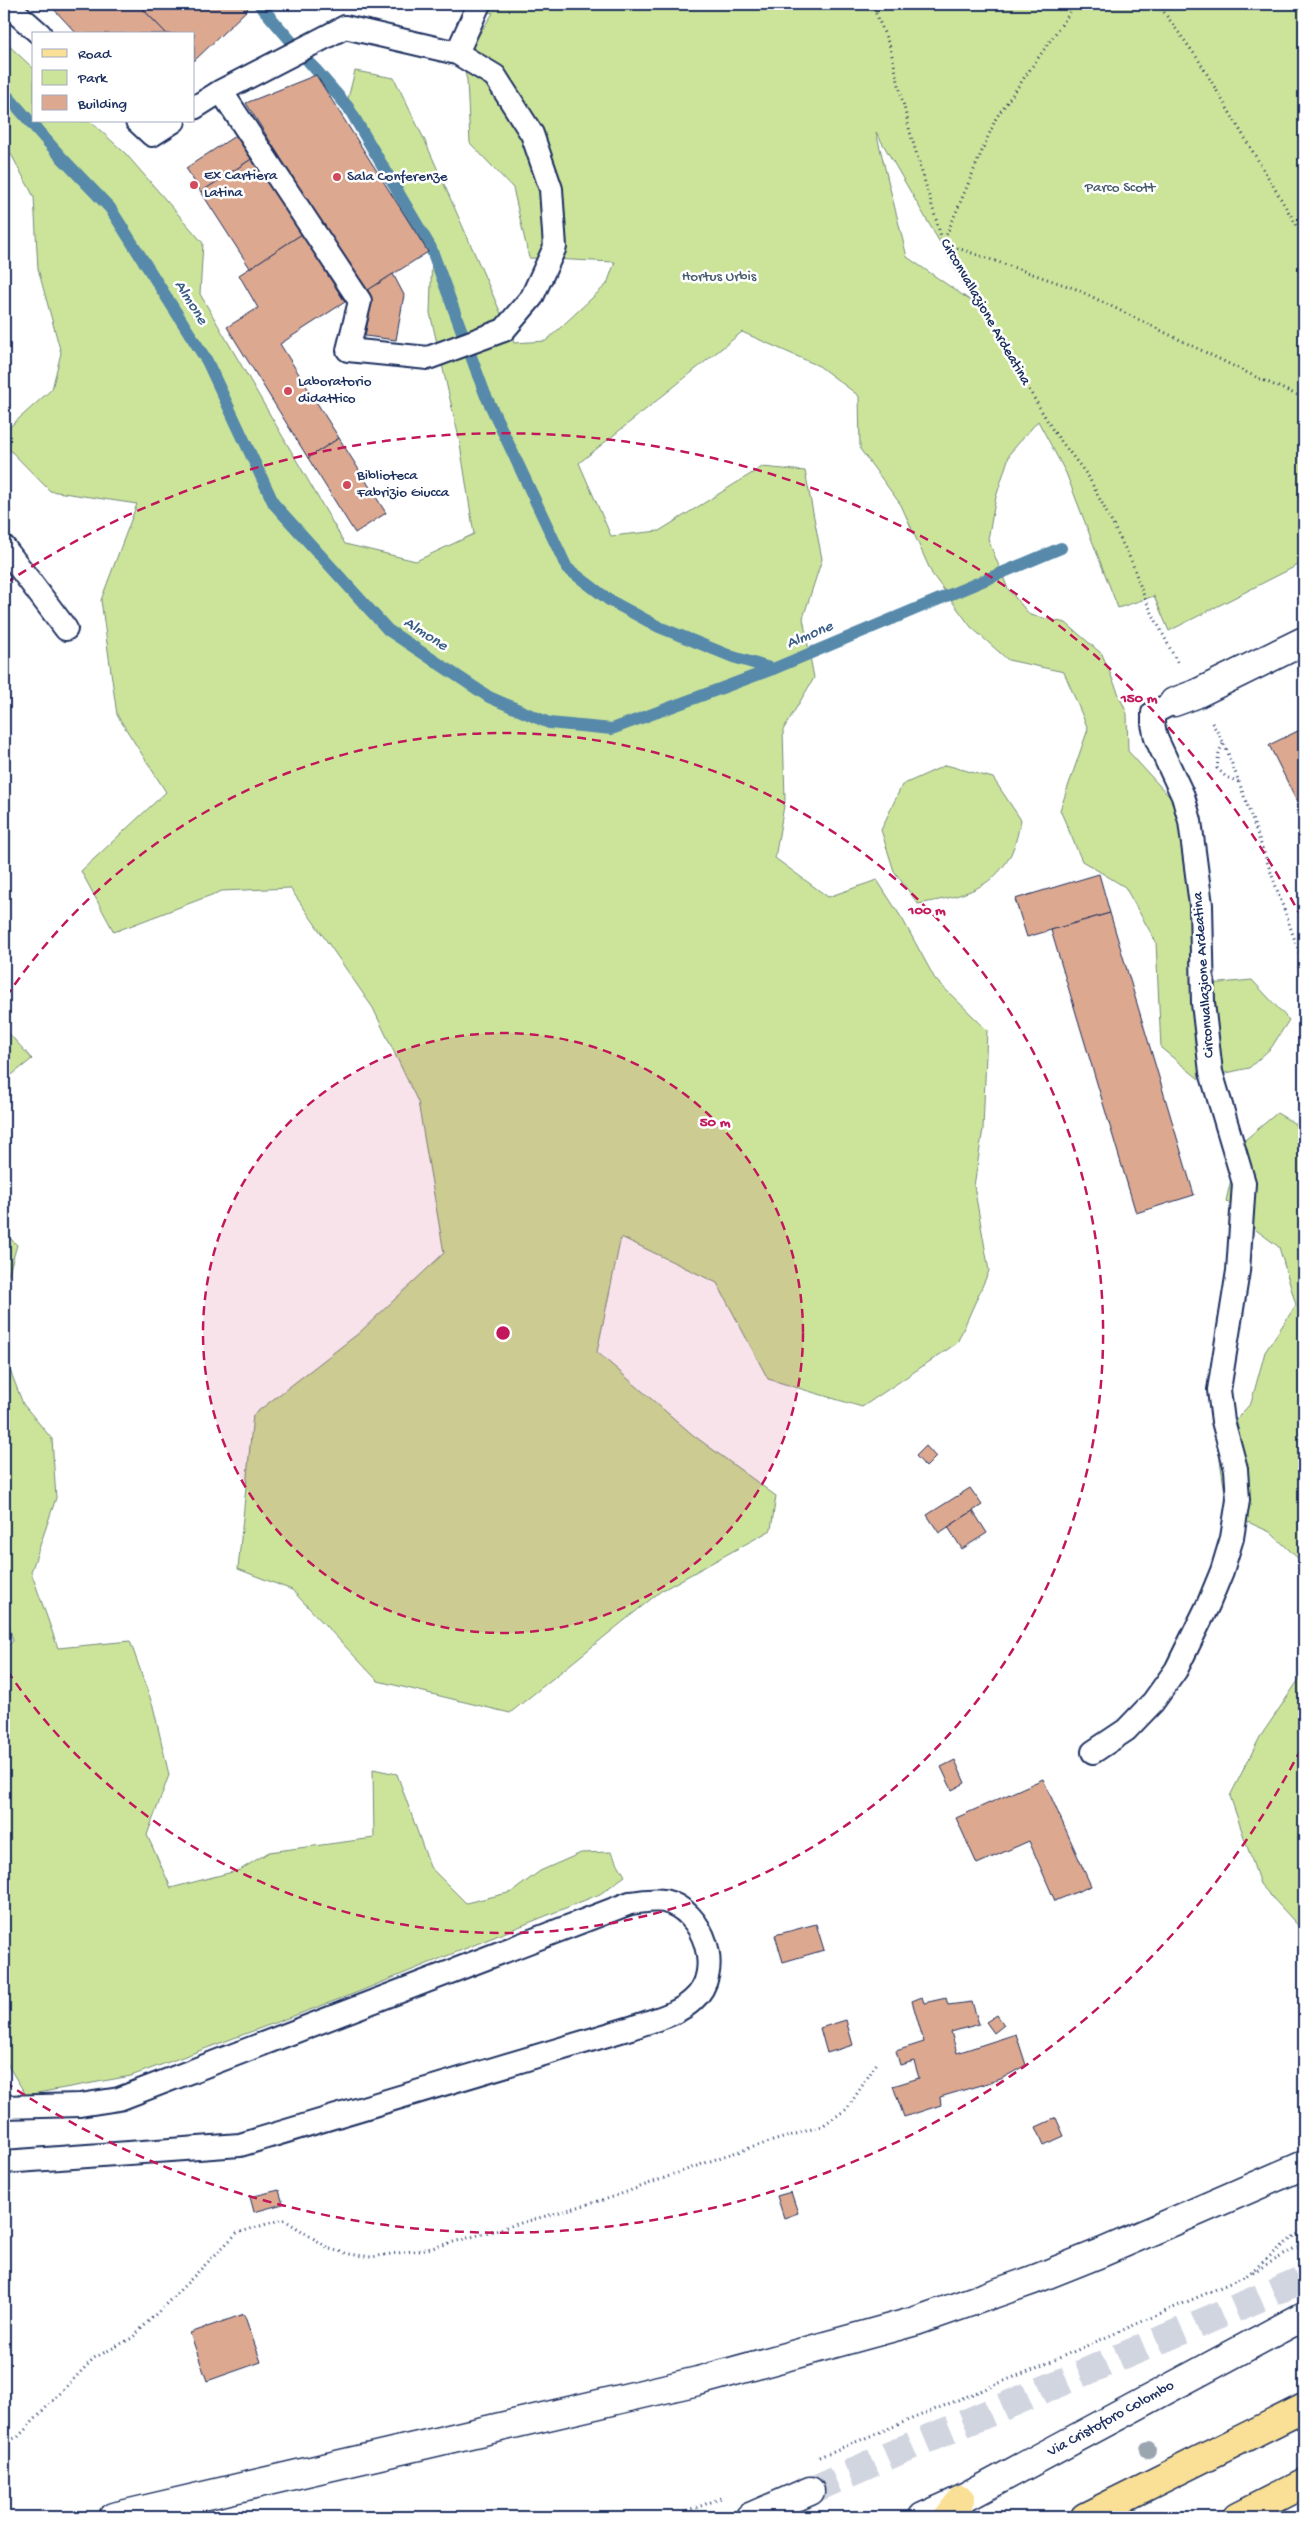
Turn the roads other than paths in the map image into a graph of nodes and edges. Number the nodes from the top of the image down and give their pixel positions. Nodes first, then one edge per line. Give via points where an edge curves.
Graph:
1 (6, 4) edge
2 (479, 4) edge
3 (38, 32) edge
4 (457, 53) junction
5 (220, 91) junction
6 (195, 107) edge
7 (138, 122) edge
8 (172, 122) edge
9 (4, 547) edge
10 (66, 629) dead end
11 (1304, 641) edge
12 (1174, 702) joint
13 (1093, 1752) dead end
14 (4, 2107) edge
15 (4, 2162) edge
16 (1304, 2165) edge
17 (1303, 2317) edge
18 (1304, 2408) edge
19 (1304, 2483) edge
20 (810, 2491) tunnel mouth
21 (955, 2509) edge
22 (113, 2517) edge
23 (750, 2517) edge
24 (923, 2517) edge
25 (1085, 2517) edge
26 (1237, 2517) edge

1 - 3 lane
2 - 4 lane
4 - 5 lane via 345,26
4 - 5 lane via 495,76 532,134 552,189 555,247 532,297 504,330 428,358 348,350 360,301
5 - 6 lane
7 - 8 lane via 152,135
9 - 10 lane
11 - 12 main road
12 - 13 lane, Circonvallazione Ardeatina via 1153,712 1153,724 1190,821 1202,905 1203,994 1211,1072 1244,1183 1237,1280 1219,1390 1223,1421 1236,1469 1238,1500 1232,1538 1222,1571 1176,1670 1153,1702 1126,1730
14 - 15 lane via 80,2106 119,2099 630,1904 652,1900 677,1906 695,1922 707,1946 710,1962 701,1992 694,2000 634,2027 240,2145
16 - 22 main road via 1103,2252 916,2321 681,2386
17 - 21 main road, Via Cristoforo Colombo
18 - 25 main road
19 - 26 main road
20 - 23 main road
21 - 24 main road, Via Cristoforo Colombo

